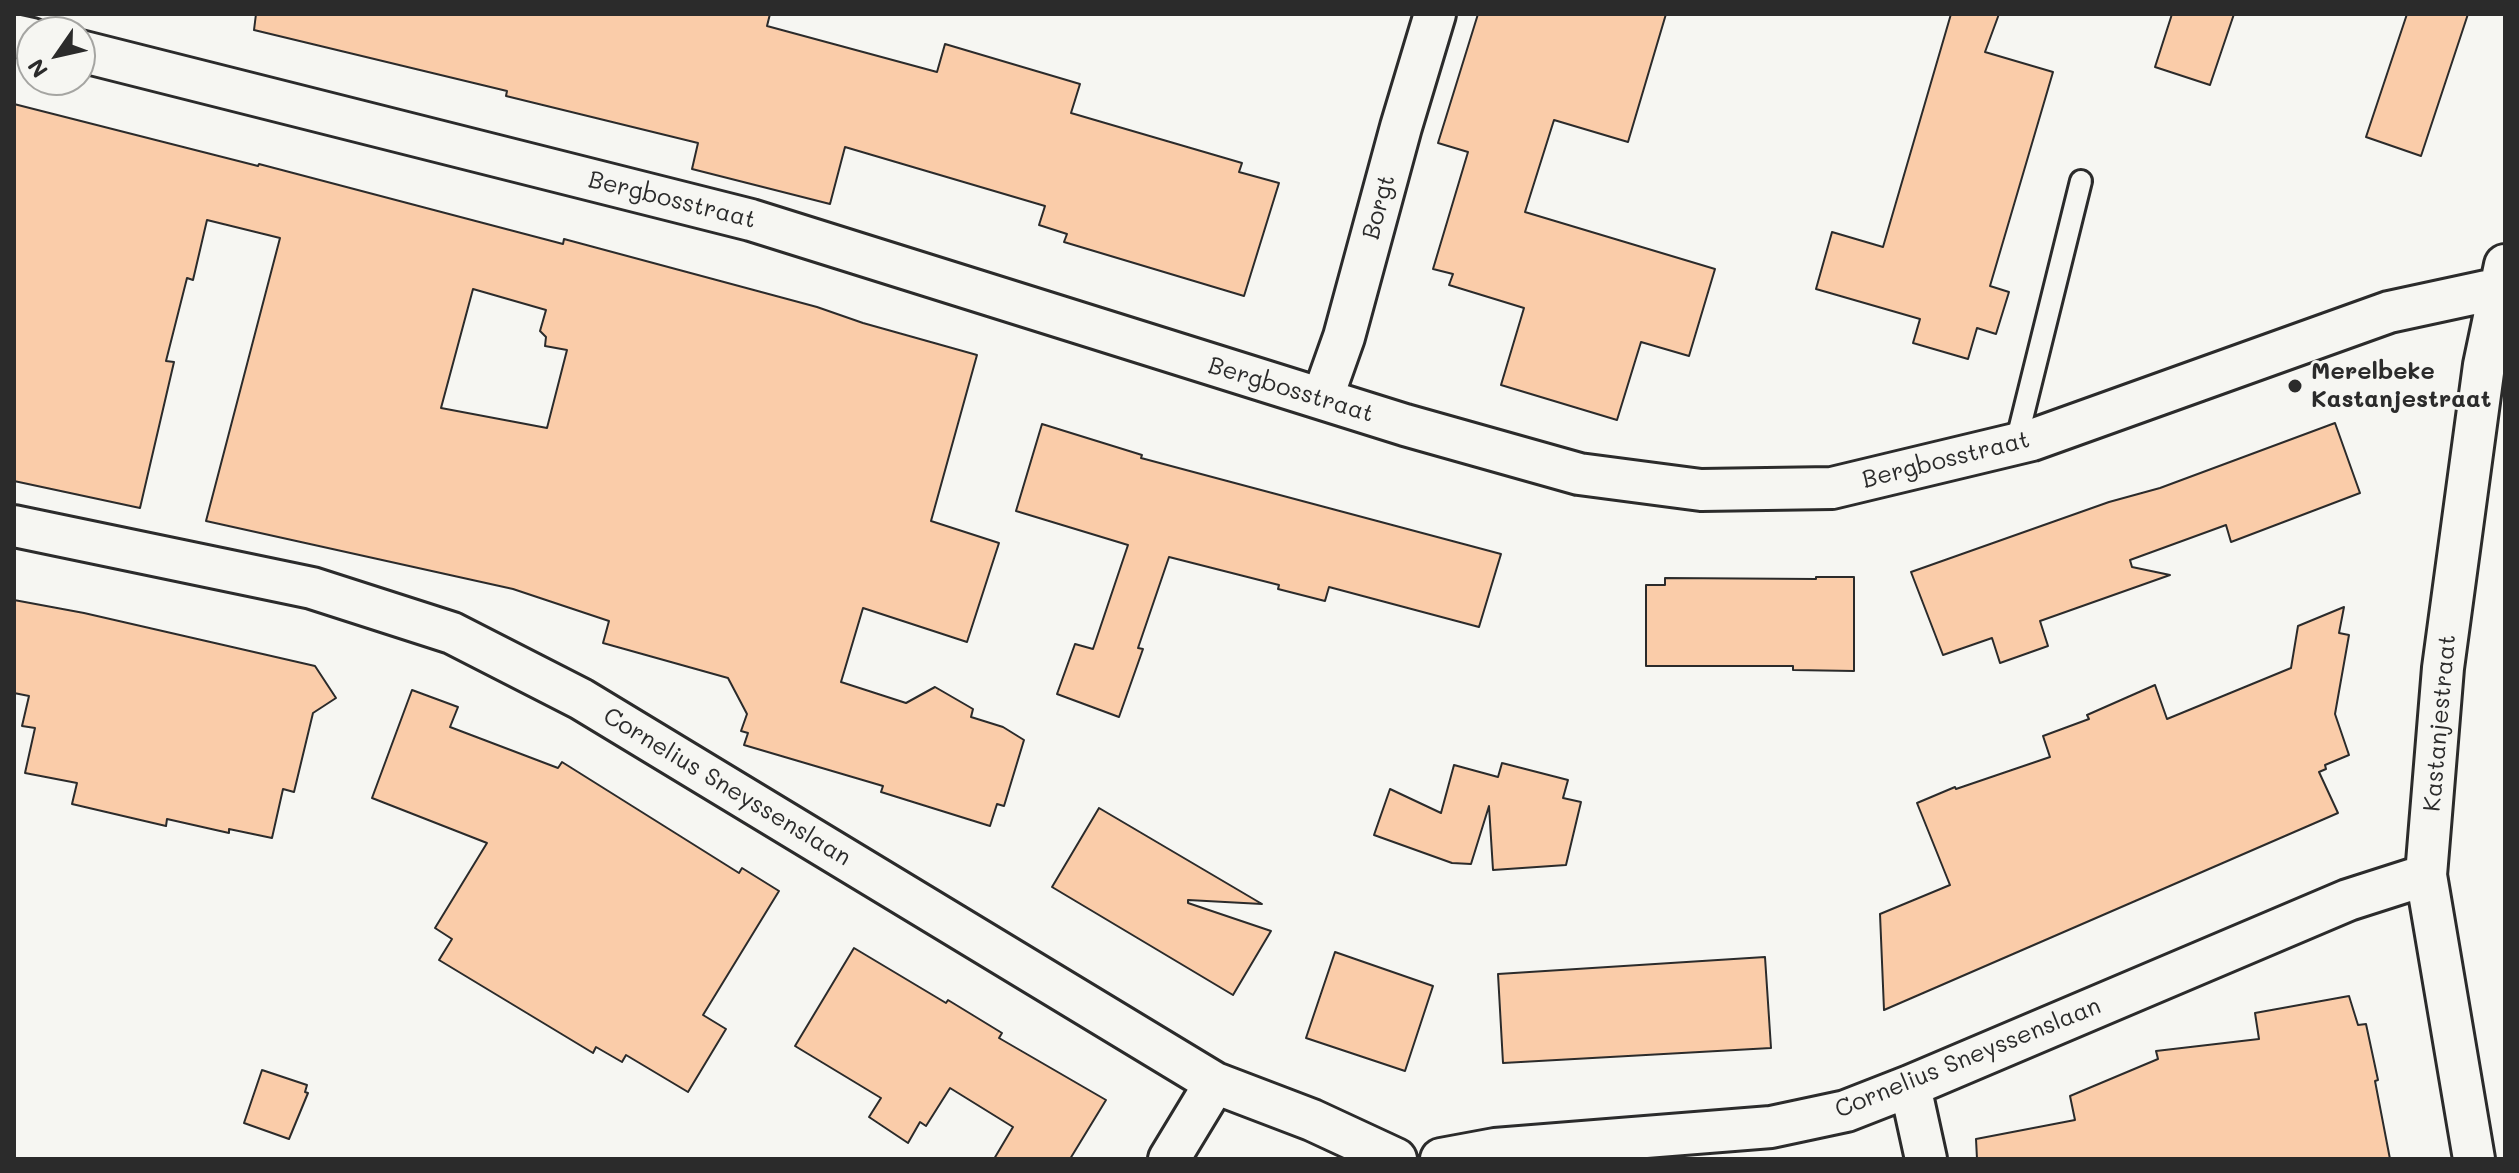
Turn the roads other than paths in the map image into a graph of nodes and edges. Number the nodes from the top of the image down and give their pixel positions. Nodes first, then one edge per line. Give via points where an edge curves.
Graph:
1 (1435, 14) edge
2 (96, 55) edge
3 (2081, 181) dead end
4 (2503, 279) edge
5 (1322, 399) junction
6 (2016, 443) junction
7 (14, 526) edge
8 (2426, 875) junction
9 (1215, 1083) junction
10 (1910, 1086) junction
11 (1169, 1159) edge
12 (1396, 1159) edge
13 (1441, 1159) edge
14 (1926, 1159) edge
15 (2474, 1159) edge

1 - 5 street, Borgt
2 - 5 street, Bergbosstraat via 751,220
3 - 6 lane
4 - 6 street, Bergbosstraat via 2389,312
4 - 8 street, Kastanjestraat via 2484,365 2443,668
5 - 6 street, Bergbosstraat via 1579,474 1701,490 1832,488
7 - 9 street, Cornelius Sneyssenslaan via 312,588 452,633 581,699
8 - 10 street, Cornelius Sneyssenslaan via 2348,900
8 - 15 street, Kastanjestraat
9 - 11 street
9 - 12 street, Cornelius Sneyssenslaan
10 - 13 street, Cornelius Sneyssenslaan via 1846,1111 1771,1127 1495,1149
10 - 14 street

